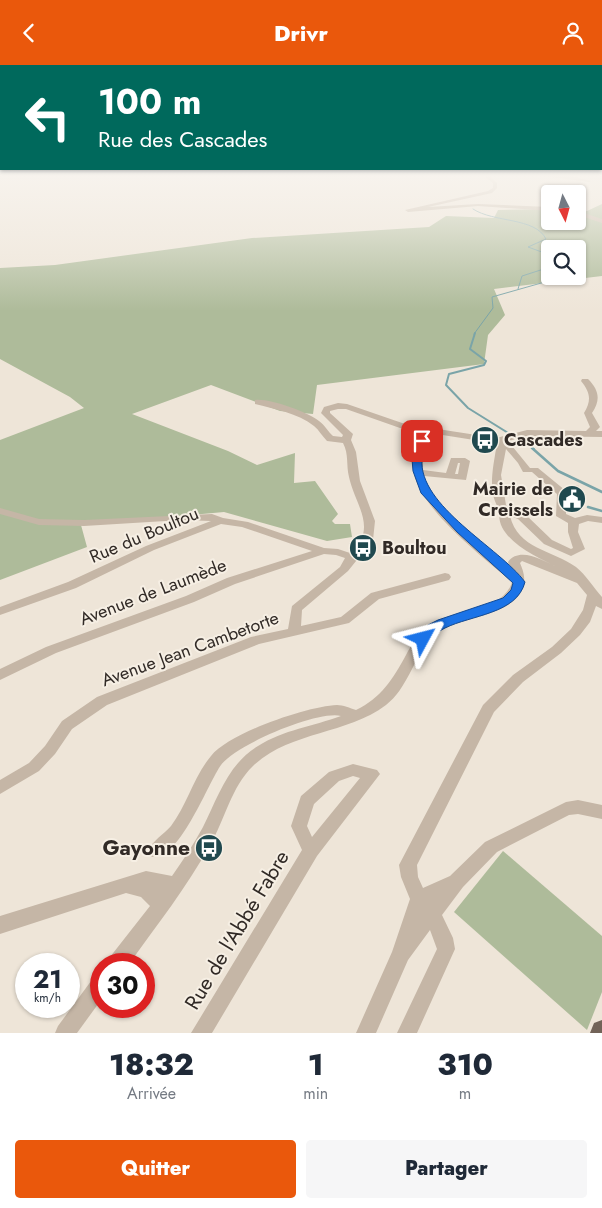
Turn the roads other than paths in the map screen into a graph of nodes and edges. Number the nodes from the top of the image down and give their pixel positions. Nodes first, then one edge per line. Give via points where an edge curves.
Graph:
1 (585, 381) dead end
2 (258, 402) dead end
3 (426, 432) junction
4 (588, 434) junction
5 (602, 434) edge
6 (346, 440) junction
7 (498, 442) junction
8 (532, 470) joint
9 (418, 471) junction
10 (450, 476) dead end
11 (505, 510) junction
12 (0, 511) edge
13 (602, 520) edge
14 (220, 521) junction
15 (574, 522) junction
16 (323, 551) junction
17 (352, 557) junction
18 (445, 577) dead end
19 (579, 580) junction
20 (519, 582) junction
21 (597, 601) edge
22 (0, 611) edge
23 (292, 631) junction
24 (0, 675) edge
25 (356, 716) junction
26 (0, 789) edge
27 (602, 812) edge
28 (156, 851) dead end
29 (310, 851) junction
30 (457, 881) junction
31 (174, 884) junction
32 (126, 885) junction
33 (419, 899) junction
34 (160, 904) junction
35 (431, 914) junction
36 (0, 925) edge
37 (125, 953) edge
38 (401, 954) junction
39 (90, 1000) edge
40 (68, 1031) edge
41 (202, 1033) edge
42 (366, 1033) edge
43 (407, 1033) edge

1 - 4 street via 595,398 588,413 595,427
2 - 6 street via 310,419 330,439
3 - 6 street via 347,407 327,409 326,415 348,434
3 - 7 street
3 - 9 street via 417,459
4 - 5 street
4 - 7 street via 527,433 512,435
6 - 17 street via 354,456 355,480 370,515 368,538
7 - 8 street via 506,443 526,470
7 - 11 street via 501,449 496,475 501,505
8 - 15 street via 559,489 562,493 562,516
9 - 10 street
9 - 20 street via 426,493 434,503
11 - 15 street via 522,517 548,542 571,553 579,549 573,532
11 - 19 street via 507,526 516,538 530,549 572,570
12 - 14 street via 39,521 84,523 212,517
13 - 15 street via 587,518
14 - 16 street, Rue du Boultou via 244,524
14 - 22 street, Rue du Boultou via 150,548 72,585
16 - 17 street, Rue du Boultou
16 - 24 street, Avenue de Laumède via 231,581 51,650
17 - 23 street via 344,569 296,609
18 - 23 street, Avenue Jean Cambetorte via 375,596 345,620 319,628
19 - 20 street via 518,558 514,562 519,571
19 - 21 street
20 - 25 street via 517,591 507,601 433,628 417,645 384,700
21 - 33 street via 570,640 504,689 488,709 408,865
23 - 26 street, Avenue Jean Cambetorte via 256,641 102,701 68,725 34,767
25 - 28 street via 339,710 312,715 278,725 228,749 216,760 177,830
25 - 31 street via 332,726 286,737 255,755 229,787 204,840
27 - 30 street via 578,807 551,816 491,847
29 - 29 street, Rue de l'Abbé Fabre via 328,829 372,774 353,770 334,776 307,801 298,825
29 - 41 street, Rue de l'Abbé Fabre
30 - 33 street
30 - 35 street
31 - 32 street via 146,879
31 - 34 street
32 - 34 street via 146,891
32 - 36 street
33 - 35 street
33 - 38 street
34 - 37 street
35 - 38 street
35 - 43 street via 445,935 446,949
38 - 42 street
39 - 40 street

